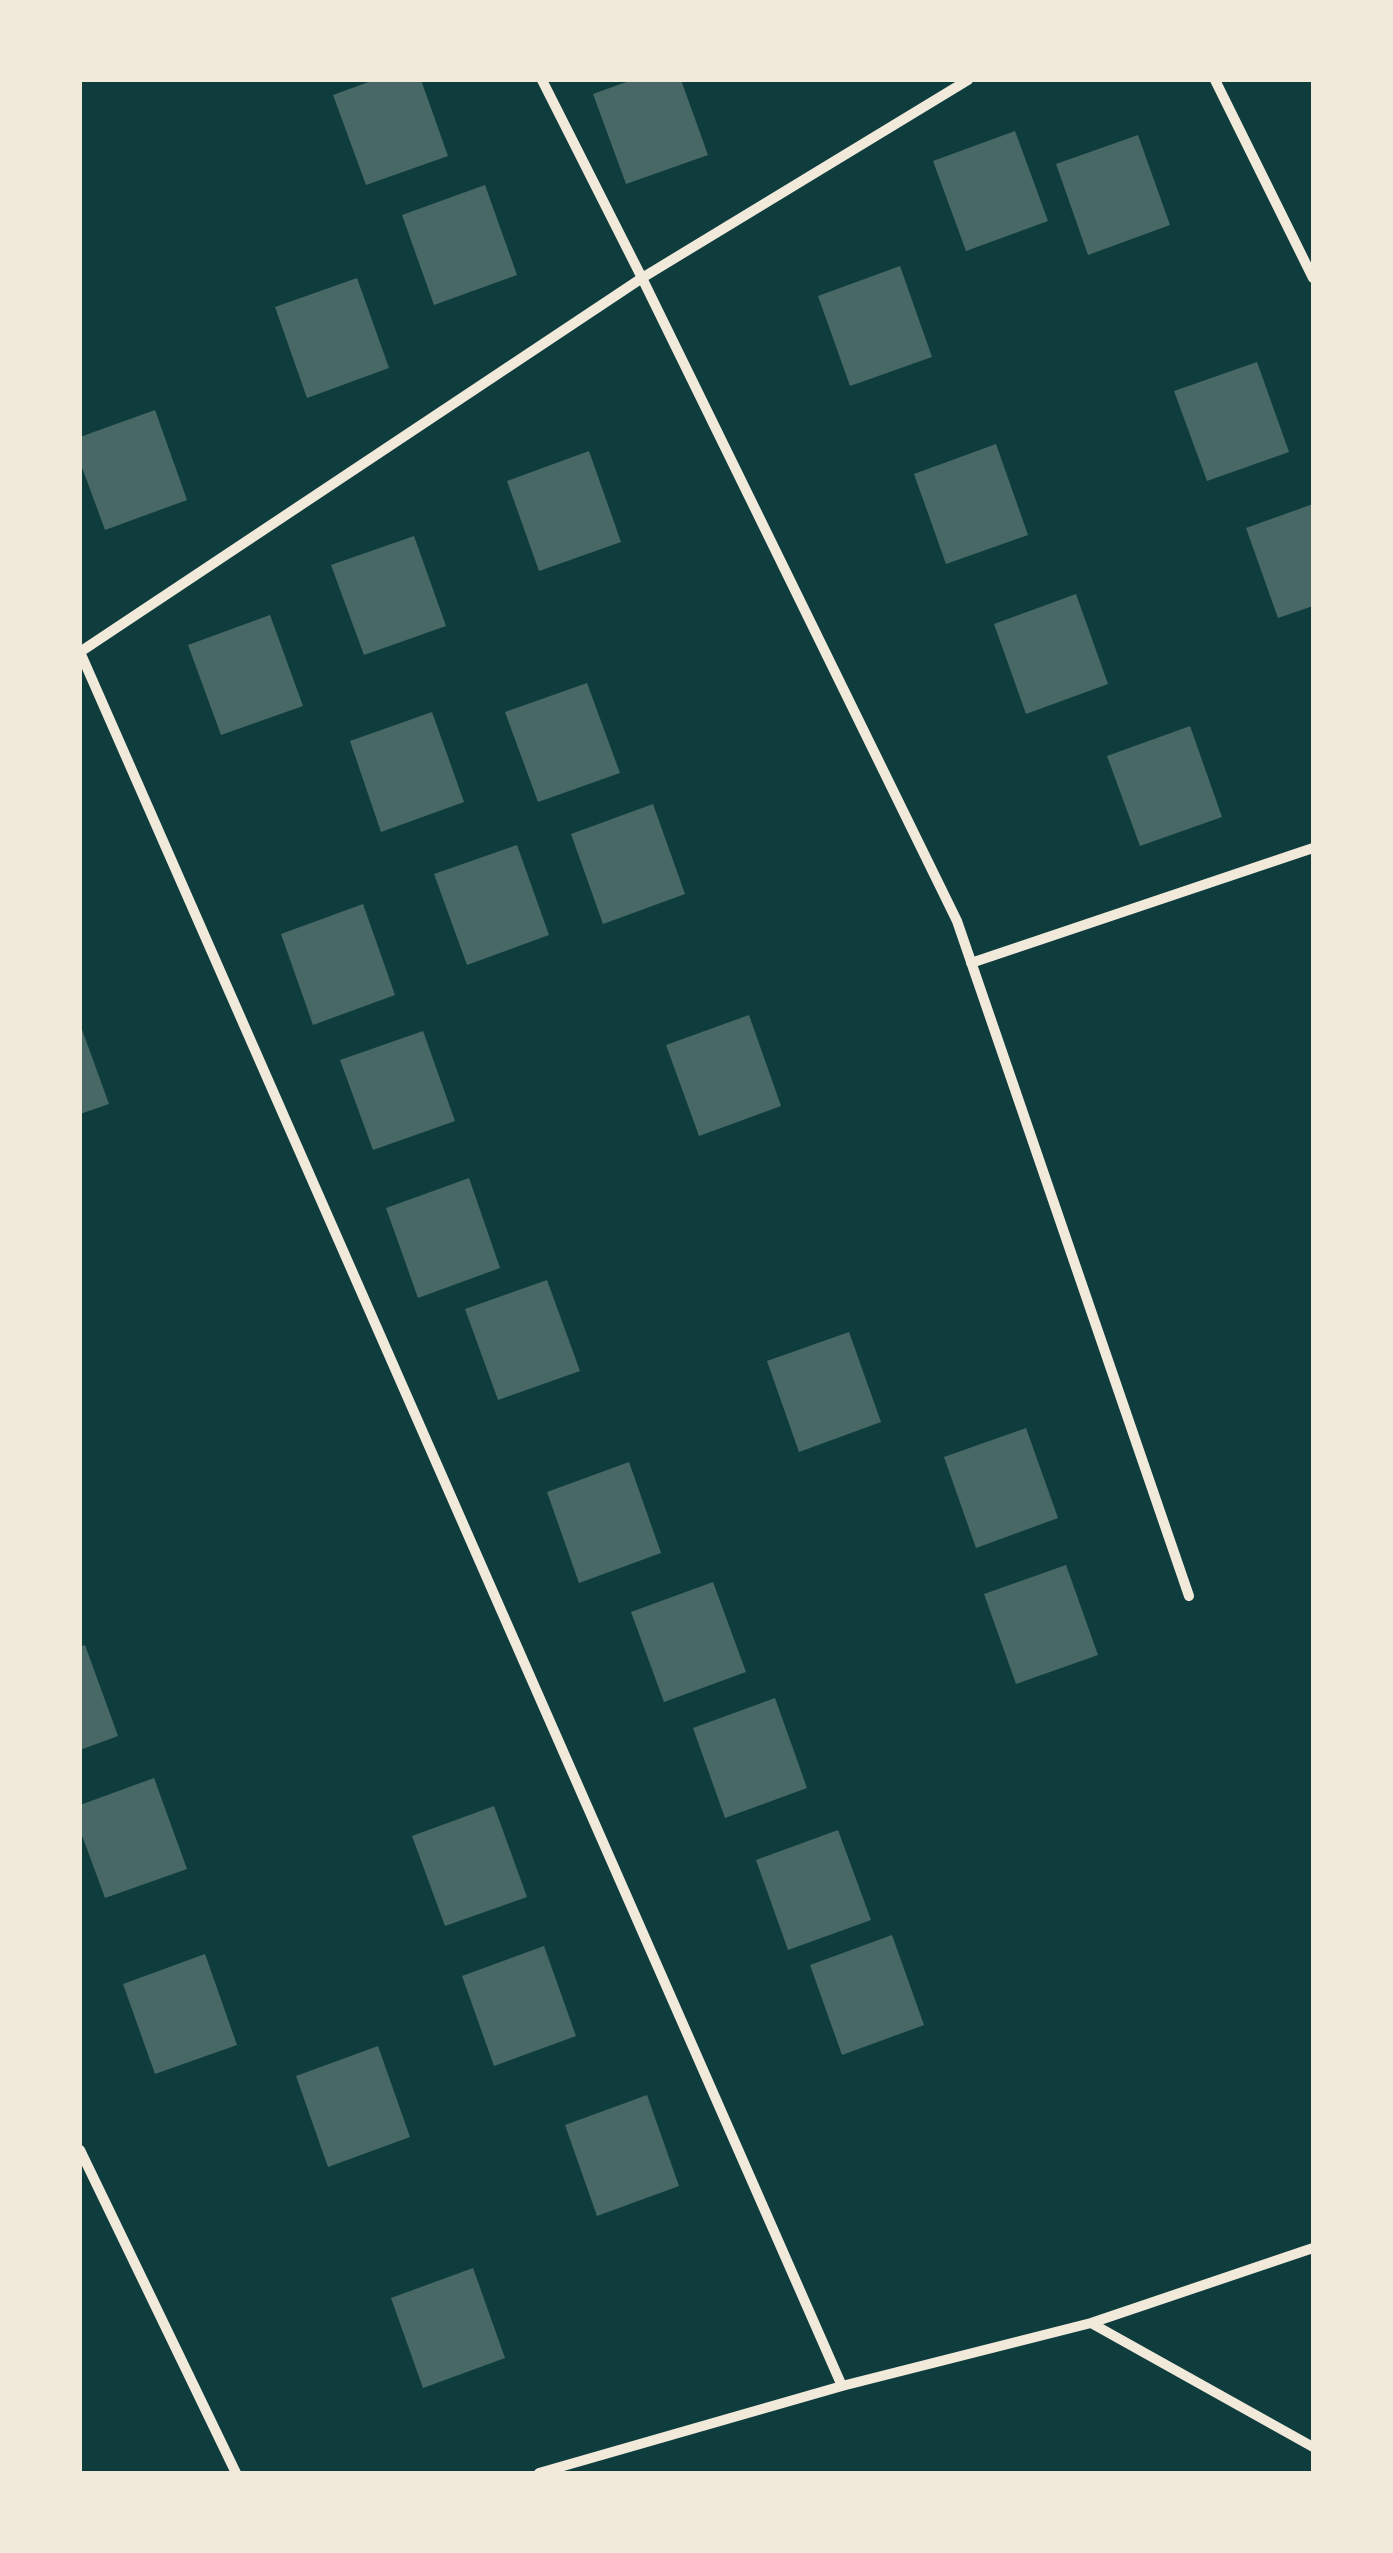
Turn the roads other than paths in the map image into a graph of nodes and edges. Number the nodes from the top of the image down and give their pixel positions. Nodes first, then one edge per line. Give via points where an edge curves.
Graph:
1 (542, 80) edge
2 (968, 80) edge
3 (1215, 80) edge
4 (642, 278) junction
5 (1313, 278) edge
6 (80, 652) edge
7 (1313, 848) edge
8 (971, 963) junction
9 (1189, 1596) dead end
10 (80, 2150) edge
11 (1313, 2248) edge
12 (1091, 2323) junction
13 (842, 2386) junction
14 (1313, 2447) edge
15 (236, 2473) edge
16 (539, 2473) edge

1 - 4 street
2 - 4 street
3 - 5 street
4 - 6 street
4 - 8 street via 956,920
6 - 13 street
7 - 8 street
8 - 9 street
10 - 15 street
11 - 12 street
12 - 13 street
12 - 14 street
13 - 16 street

